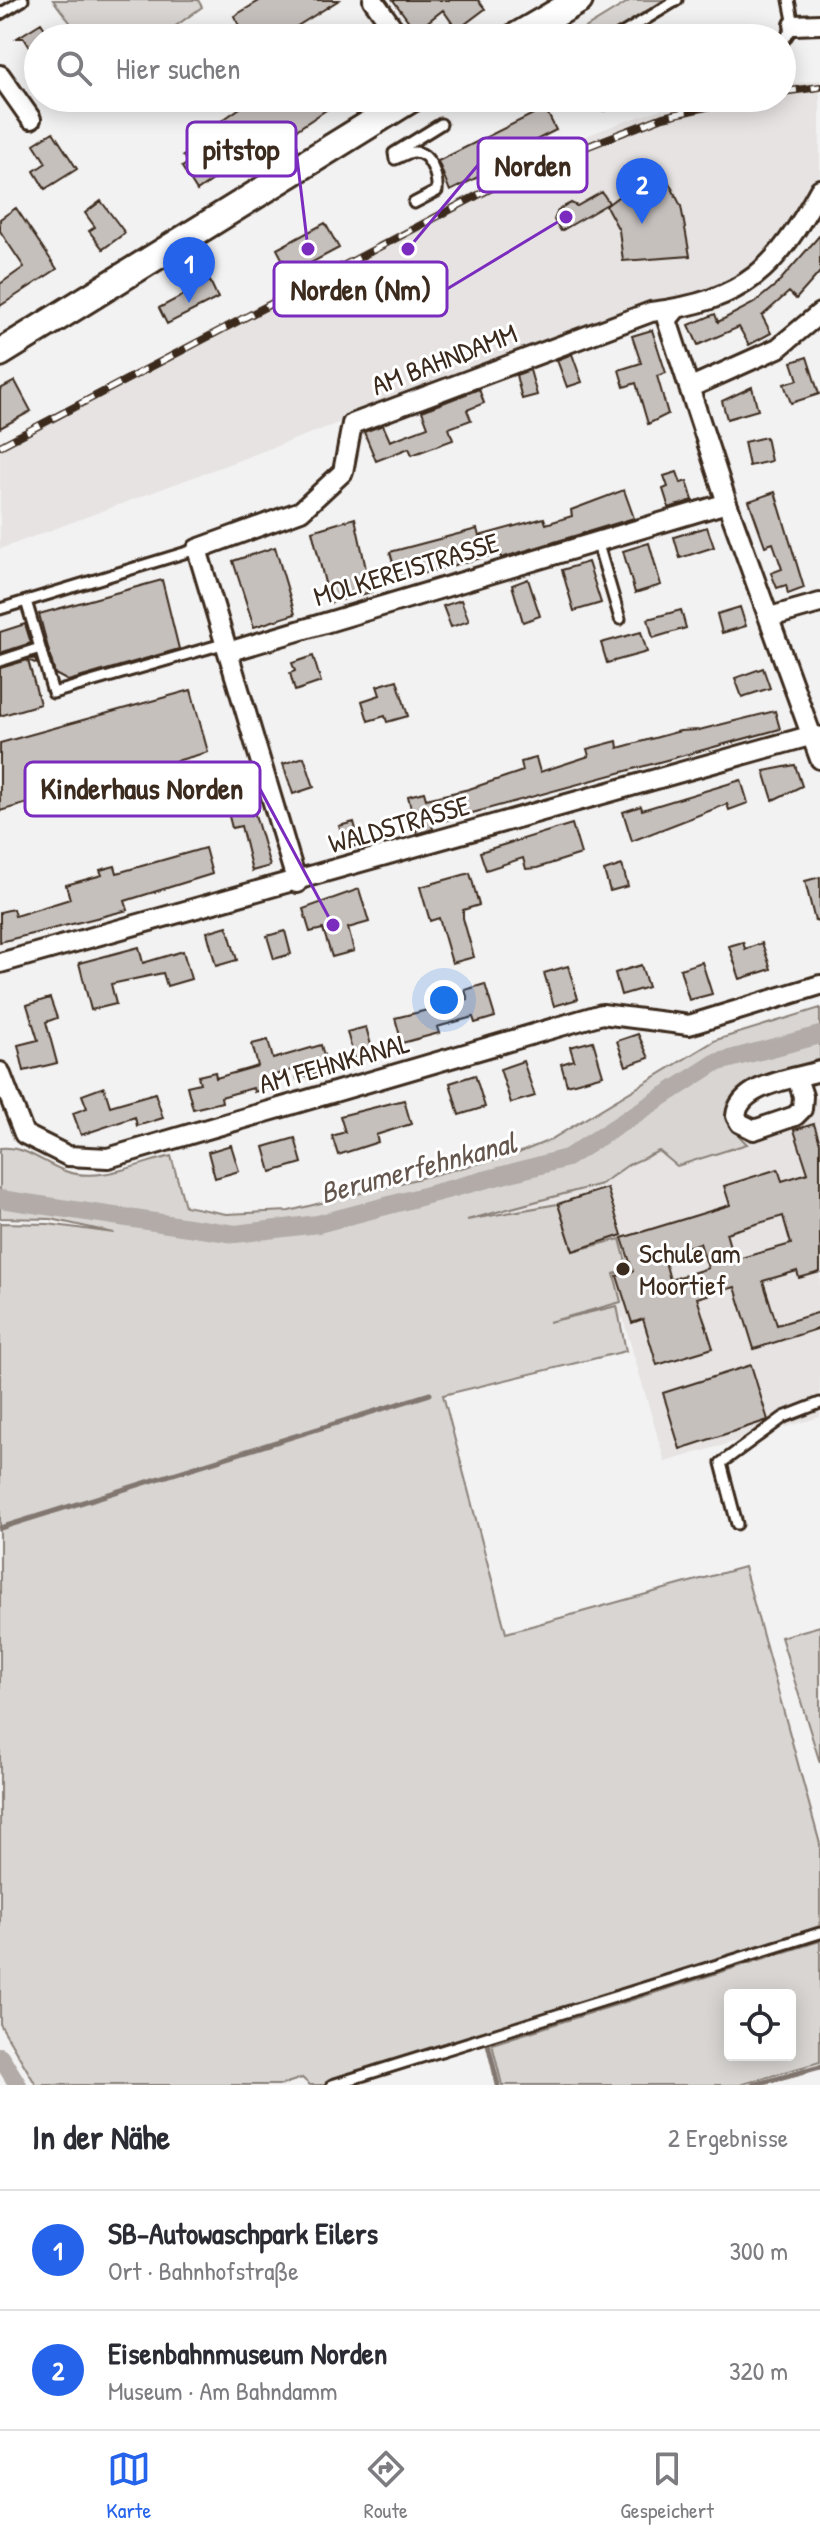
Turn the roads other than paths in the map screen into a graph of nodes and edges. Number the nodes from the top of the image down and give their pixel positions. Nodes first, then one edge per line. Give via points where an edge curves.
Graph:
1 (23, 0) edge
2 (373, 0) edge
3 (579, 0) edge
4 (677, 0) edge
5 (789, 0) edge
6 (0, 14) edge
7 (390, 24) edge
8 (540, 24) edge
9 (638, 24) edge
10 (794, 24) edge
11 (820, 24) edge
12 (796, 25) edge
13 (0, 75) edge
14 (24, 109) edge
15 (26, 112) edge
16 (389, 112) edge
17 (31, 119) dead end
18 (441, 124) dead end
19 (820, 189) edge
20 (414, 203) dead end
21 (677, 308) junction
22 (820, 313) edge
23 (0, 353) edge
24 (689, 388) junction
25 (727, 503) junction
26 (597, 541) junction
27 (197, 549) junction
28 (26, 601) junction
29 (820, 603) edge
30 (0, 609) edge
31 (770, 617) junction
32 (620, 619) dead end
33 (229, 647) junction
34 (40, 648) junction
35 (0, 661) edge
36 (817, 736) edge
37 (820, 759) edge
38 (297, 883) junction
39 (0, 963) edge
40 (820, 985) edge
41 (820, 1071) edge
42 (0, 1072) edge
43 (797, 1078) dead end
44 (820, 1403) edge
45 (737, 1524) dead end
46 (820, 1933) edge
47 (332, 2085) edge

1 - 6 lane
2 - 7 street
3 - 8 main road
4 - 9 lane
5 - 10 lane
11 - 12 street
13 - 14 street
15 - 17 street
16 - 23 main road
18 - 20 lane via 394,153 395,159 414,152 424,155 438,182 437,191
19 - 21 street, AM BAHNDAMM via 782,252 761,274
21 - 24 street via 667,320
21 - 27 street, AM BAHNDAMM via 651,312 352,424 343,472 301,511
22 - 24 street via 778,348
24 - 25 street
25 - 26 street, MOLKEREISTRASSE
25 - 31 street
26 - 32 lane
26 - 33 street, MOLKEREISTRASSE
27 - 28 lane
27 - 33 street
28 - 30 lane
28 - 34 lane
29 - 31 street
31 - 36 street
33 - 34 lane via 53,693
33 - 38 street
34 - 35 lane
36 - 37 street
36 - 38 street, WALDSTRASSE
38 - 39 street, WALDSTRASSE
40 - 42 street, AM FEHNKANAL via 689,1025 602,1014 108,1158 68,1156 24,1134
41 - 43 street
44 - 45 lane via 784,1417 721,1463
46 - 47 lane

